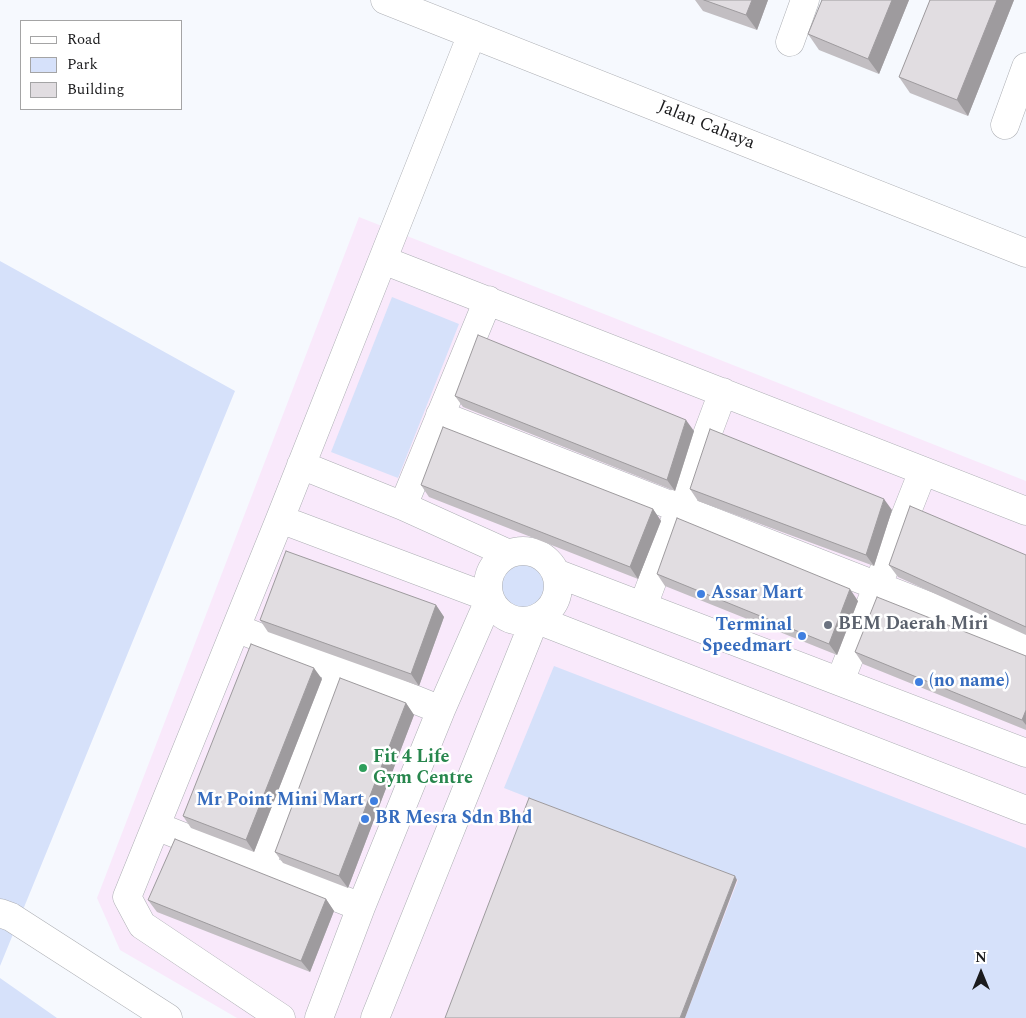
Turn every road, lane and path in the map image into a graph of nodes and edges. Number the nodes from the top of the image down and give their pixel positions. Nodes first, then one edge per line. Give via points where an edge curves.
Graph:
1 (385, 0) edge
2 (805, 0) edge
3 (472, 34) junction
4 (790, 42) dead end
5 (1026, 67) edge
6 (1005, 125) dead end
7 (1026, 253) edge
8 (383, 260) junction
9 (488, 300) junction
10 (723, 392) junction
11 (440, 415) junction
12 (301, 465) junction
13 (924, 471) junction
14 (403, 506) junction
15 (680, 509) junction
16 (1026, 511) edge
17 (280, 519) junction
18 (508, 554) junction
19 (556, 572) junction
20 (878, 586) junction
21 (490, 598) junction
22 (643, 606) junction
23 (535, 619) junction
24 (236, 628) junction
25 (1026, 644) edge
26 (340, 670) junction
27 (840, 682) junction
28 (441, 710) junction
29 (1026, 753) edge
30 (1026, 810) edge
31 (156, 826) junction
32 (261, 867) junction
33 (361, 907) junction
34 (0, 913) edge
35 (168, 1018) edge
36 (281, 1018) edge
37 (319, 1018) edge
38 (375, 1018) edge

1 - 3 street, Jalan Cahaya
2 - 4 street
3 - 7 street, Jalan Cahaya
3 - 8 street
5 - 6 street
8 - 9 street
8 - 12 street
9 - 10 street
9 - 11 street
10 - 13 street
10 - 15 street
11 - 14 street
11 - 15 street
12 - 14 street
12 - 17 street
13 - 16 street
13 - 20 street
14 - 18 street
15 - 20 street
15 - 22 street
17 - 21 street
17 - 24 street
18 - 19 street via 531,552 550,563
18 - 21 street via 491,570 487,581
19 - 22 street
19 - 23 street via 557,595 553,605
20 - 25 street
20 - 27 street
21 - 23 street via 501,614 524,621
21 - 28 street
22 - 27 street
23 - 30 street
23 - 38 street
24 - 26 street
24 - 31 street
26 - 28 street
26 - 32 street
27 - 29 street
28 - 33 street
31 - 32 street
31 - 36 street via 127,897 142,925
32 - 33 street
33 - 37 street
34 - 35 street

